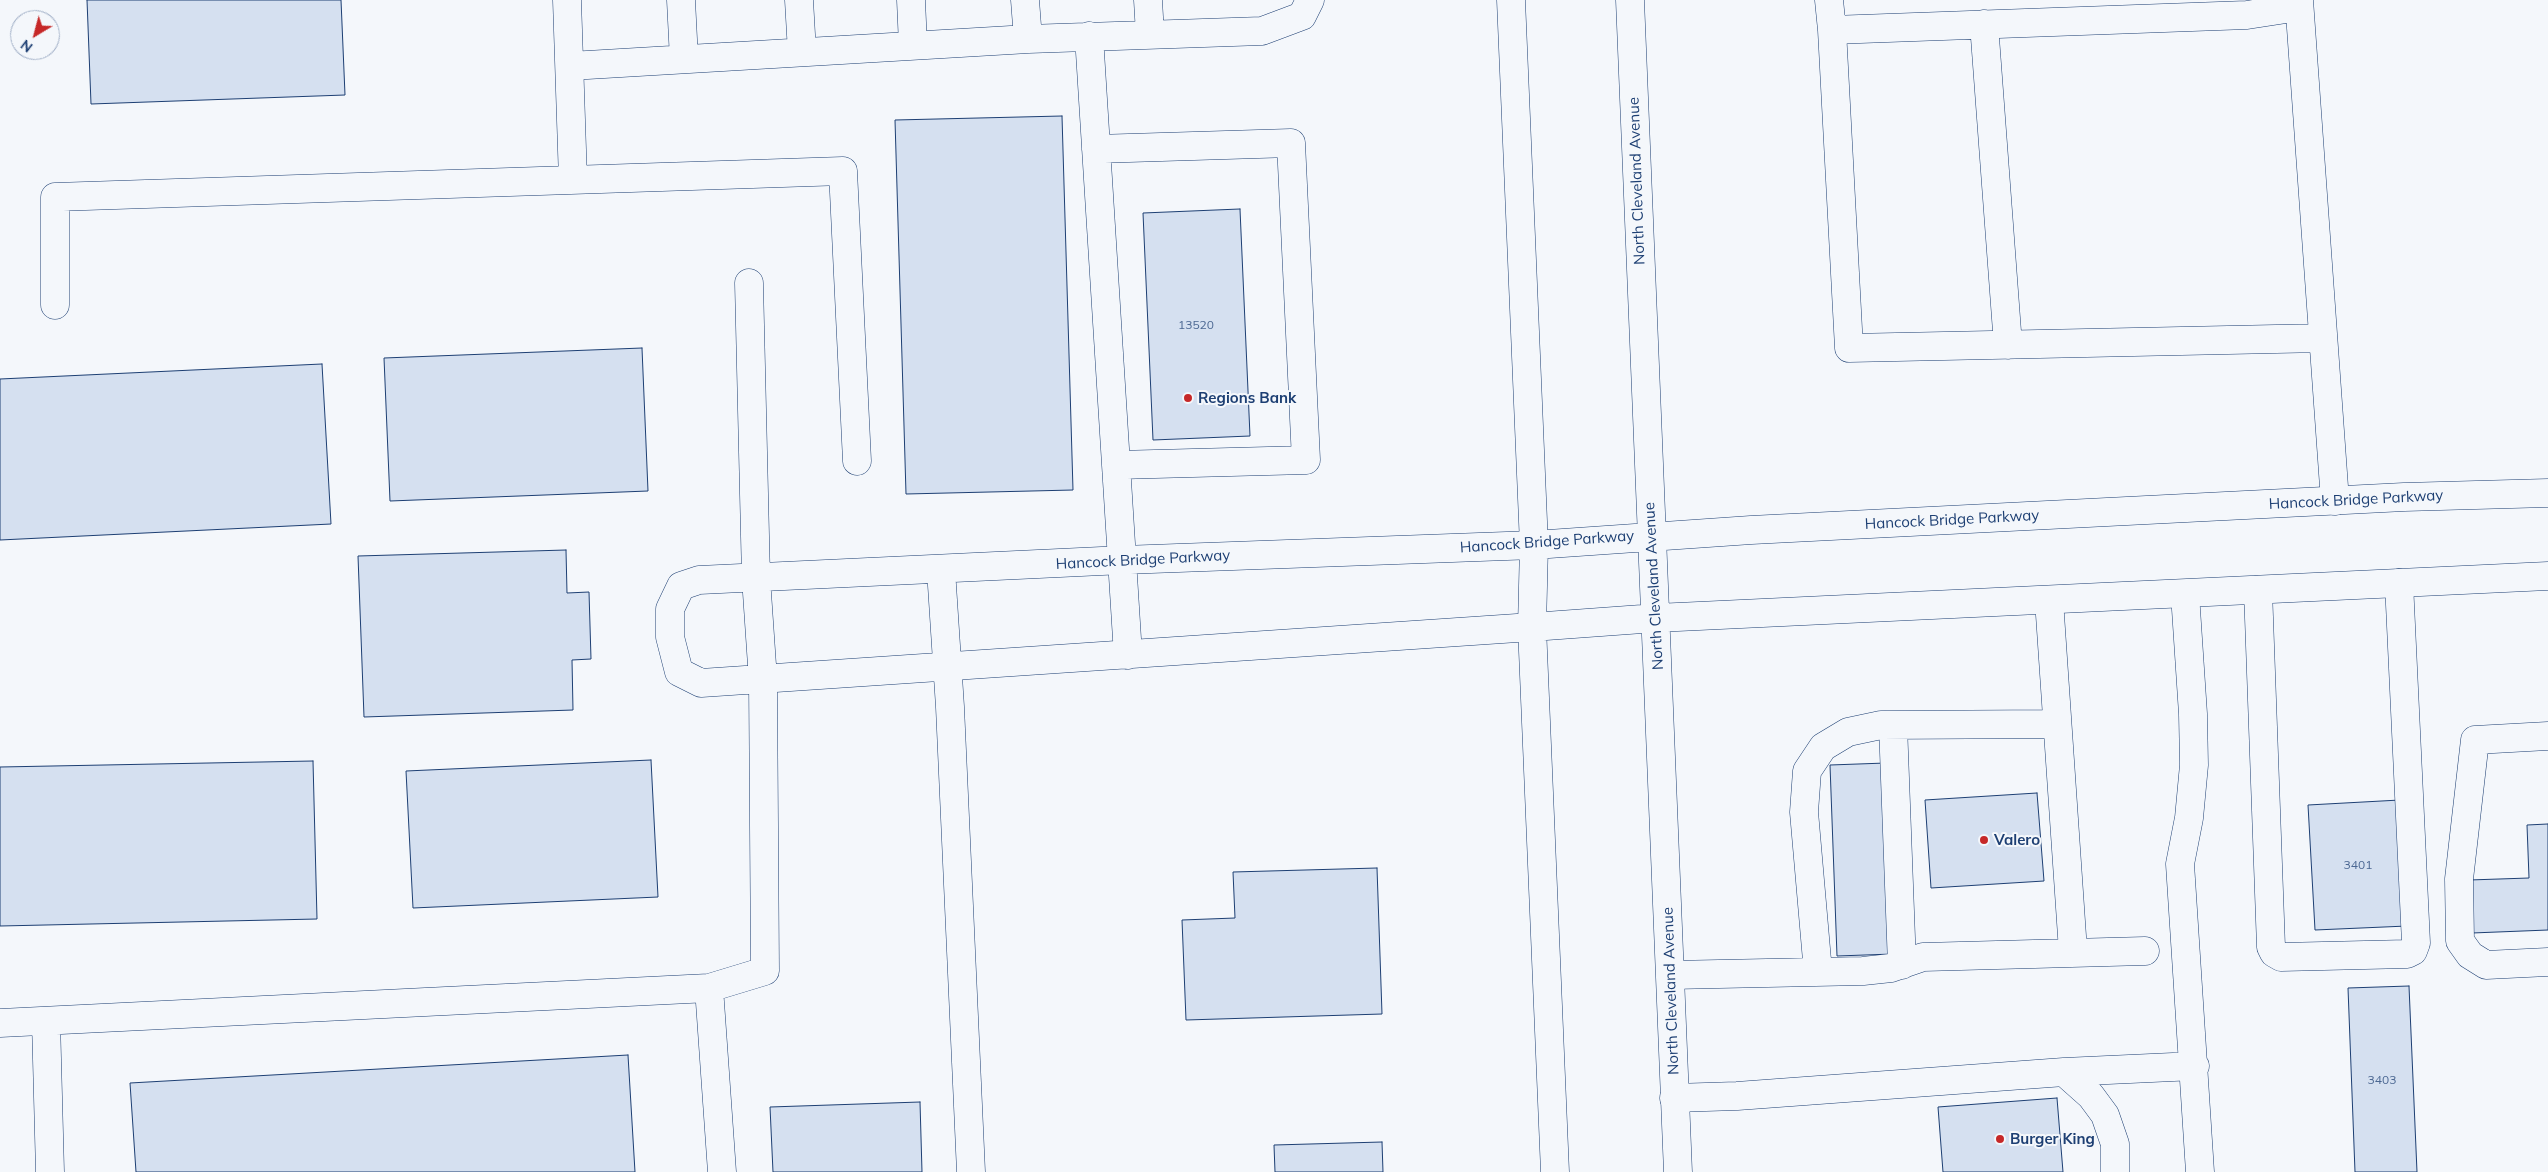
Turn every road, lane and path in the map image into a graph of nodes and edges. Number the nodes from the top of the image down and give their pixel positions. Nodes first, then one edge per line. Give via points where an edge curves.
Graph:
1 (567, 0) edge
2 (681, 0) edge
3 (799, 0) edge
4 (911, 0) edge
5 (1025, 0) edge
6 (1148, 0) edge
7 (1310, 0) edge
8 (1511, 0) edge
9 (1630, 0) edge
10 (1829, 0) edge
11 (2299, 4) edge
12 (1984, 24) junction
13 (1832, 30) junction
14 (1150, 34) junction
15 (1088, 36) junction
16 (1028, 39) junction
17 (913, 45) junction
18 (802, 52) junction
19 (684, 59) junction
20 (570, 66) junction
21 (1096, 149) junction
22 (573, 180) junction
23 (750, 283) dead end
24 (55, 306) dead end
25 (2323, 338) junction
26 (2008, 345) junction
27 (857, 461) dead end
28 (1116, 465) junction
29 (2548, 493) edge
30 (2335, 501) junction
31 (1652, 535) junction
32 (1534, 545) junction
33 (1123, 560) junction
34 (941, 570) junction
35 (2548, 576) edge
36 (756, 578) junction
37 (2399, 583) junction
38 (2258, 590) junction
39 (2185, 594) junction
40 (2049, 600) junction
41 (1656, 618) junction
42 (1532, 627) junction
43 (1128, 655) junction
44 (947, 666) junction
45 (763, 680) junction
46 (2057, 724) junction
47 (1893, 725) junction
48 (2548, 736) edge
49 (2073, 951) junction
50 (2145, 951) dead end
51 (2548, 962) edge
52 (1902, 965) junction
53 (1818, 972) junction
54 (1671, 975) junction
55 (710, 988) junction
56 (46, 1021) junction
57 (0, 1023) edge
58 (2195, 1066) junction
59 (2064, 1072) junction
60 (1674, 1098) junction
61 (50, 1172) edge
62 (722, 1172) edge
63 (971, 1172) edge
64 (1555, 1172) edge
65 (1678, 1172) edge
66 (2115, 1172) edge
67 (2200, 1172) edge

1 - 20 main road
2 - 19 main road
3 - 18 main road
4 - 17 main road
5 - 16 main road
6 - 14 main road
7 - 14 main road via 1302,16 1262,31
8 - 32 main road
9 - 31 main road, North Cleveland Avenue
10 - 13 main road
11 - 12 main road via 2247,15
11 - 25 main road
12 - 13 main road
12 - 26 main road
13 - 26 main road via 1849,348
14 - 15 main road
15 - 16 main road
15 - 21 main road
16 - 17 main road
17 - 18 main road
18 - 19 main road
19 - 20 main road
20 - 22 main road
21 - 28 main road
21 - 28 main road via 1291,143 1306,460
22 - 24 main road via 55,197
22 - 27 main road via 843,171
23 - 36 main road
25 - 26 main road
25 - 30 main road
28 - 33 main road
29 - 30 main road, Hancock Bridge Parkway
30 - 31 main road, Hancock Bridge Parkway
31 - 32 main road, Hancock Bridge Parkway
31 - 41 main road, North Cleveland Avenue
32 - 33 main road, Hancock Bridge Parkway
32 - 42 main road
33 - 34 main road, Hancock Bridge Parkway
33 - 43 main road
34 - 36 main road, Hancock Bridge Parkway
34 - 44 main road
35 - 37 main road
36 - 45 main road
36 - 45 main road, Hancock Bridge Parkway via 699,580 681,586 670,609 670,637 679,672 701,683
37 - 38 main road
37 - 38 main road via 2416,943 2407,954 2281,957 2274,954 2271,947
38 - 39 main road
39 - 40 main road
39 - 58 main road via 2194,765 2180,864
40 - 41 main road
40 - 46 main road
41 - 42 main road
41 - 54 main road, North Cleveland Avenue
42 - 43 main road
42 - 64 main road
43 - 44 main road
44 - 45 main road
44 - 63 main road
45 - 55 main road via 765,971
46 - 47 main road
46 - 49 main road
47 - 52 main road
47 - 53 main road via 1848,732 1823,747 1807,771 1804,812
48 - 51 main road via 2475,740 2459,879 2460,941 2470,955 2486,965
49 - 50 main road
49 - 52 main road via 1923,957
52 - 53 main road via 1864,971
53 - 54 main road
54 - 60 main road, North Cleveland Avenue
55 - 56 main road
55 - 62 main road
56 - 57 main road
56 - 61 main road
58 - 59 main road
58 - 67 main road
59 - 60 main road
59 - 66 main road via 2091,1096 2105,1115 2115,1144
60 - 65 main road, North Cleveland Avenue

